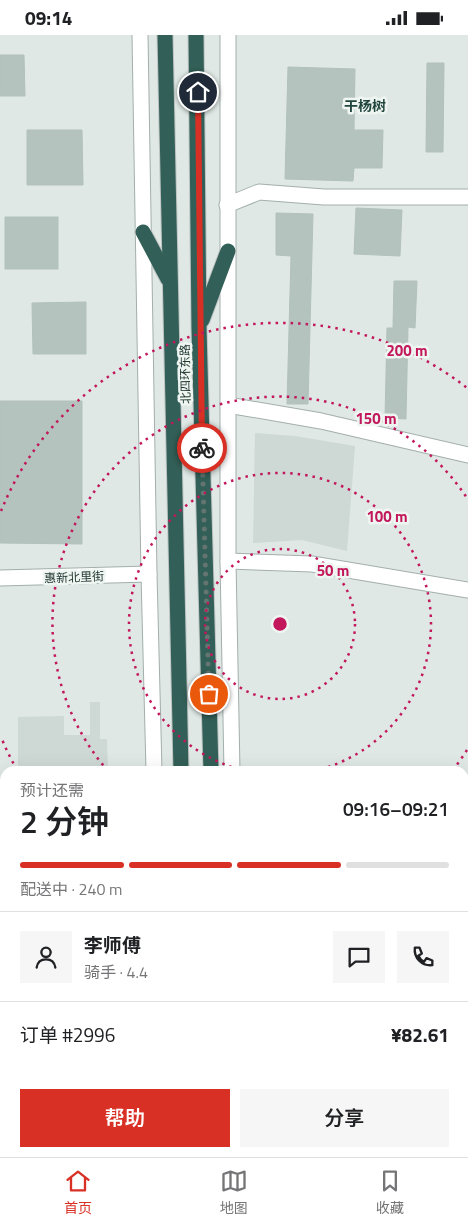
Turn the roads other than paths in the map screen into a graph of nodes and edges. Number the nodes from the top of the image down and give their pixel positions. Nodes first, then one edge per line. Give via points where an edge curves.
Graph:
1 (140, 35) edge
2 (165, 35) edge
3 (196, 35) edge
4 (228, 35) edge
5 (468, 197) edge
6 (227, 205) junction
7 (143, 232) junction
8 (228, 251) junction
9 (171, 283) junction
10 (199, 328) junction
11 (228, 405) junction
12 (468, 455) edge
13 (228, 561) junction
14 (149, 574) junction
15 (0, 578) edge
16 (468, 590) edge
17 (154, 766) edge
18 (181, 766) edge
19 (211, 766) edge
20 (232, 766) edge

1 - 7 street
2 - 9 highway, 北四环东路
3 - 10 highway, 北四环东路
4 - 6 street
5 - 6 street via 324,197 259,192
6 - 8 street
7 - 9 highway
7 - 14 street
8 - 10 highway
8 - 11 street
9 - 18 highway, 北四环东路
10 - 19 highway, 北四环东路
11 - 12 street via 321,421
11 - 13 street
13 - 16 street via 312,564
13 - 20 street
14 - 15 street, 惠新北里街
14 - 17 street

